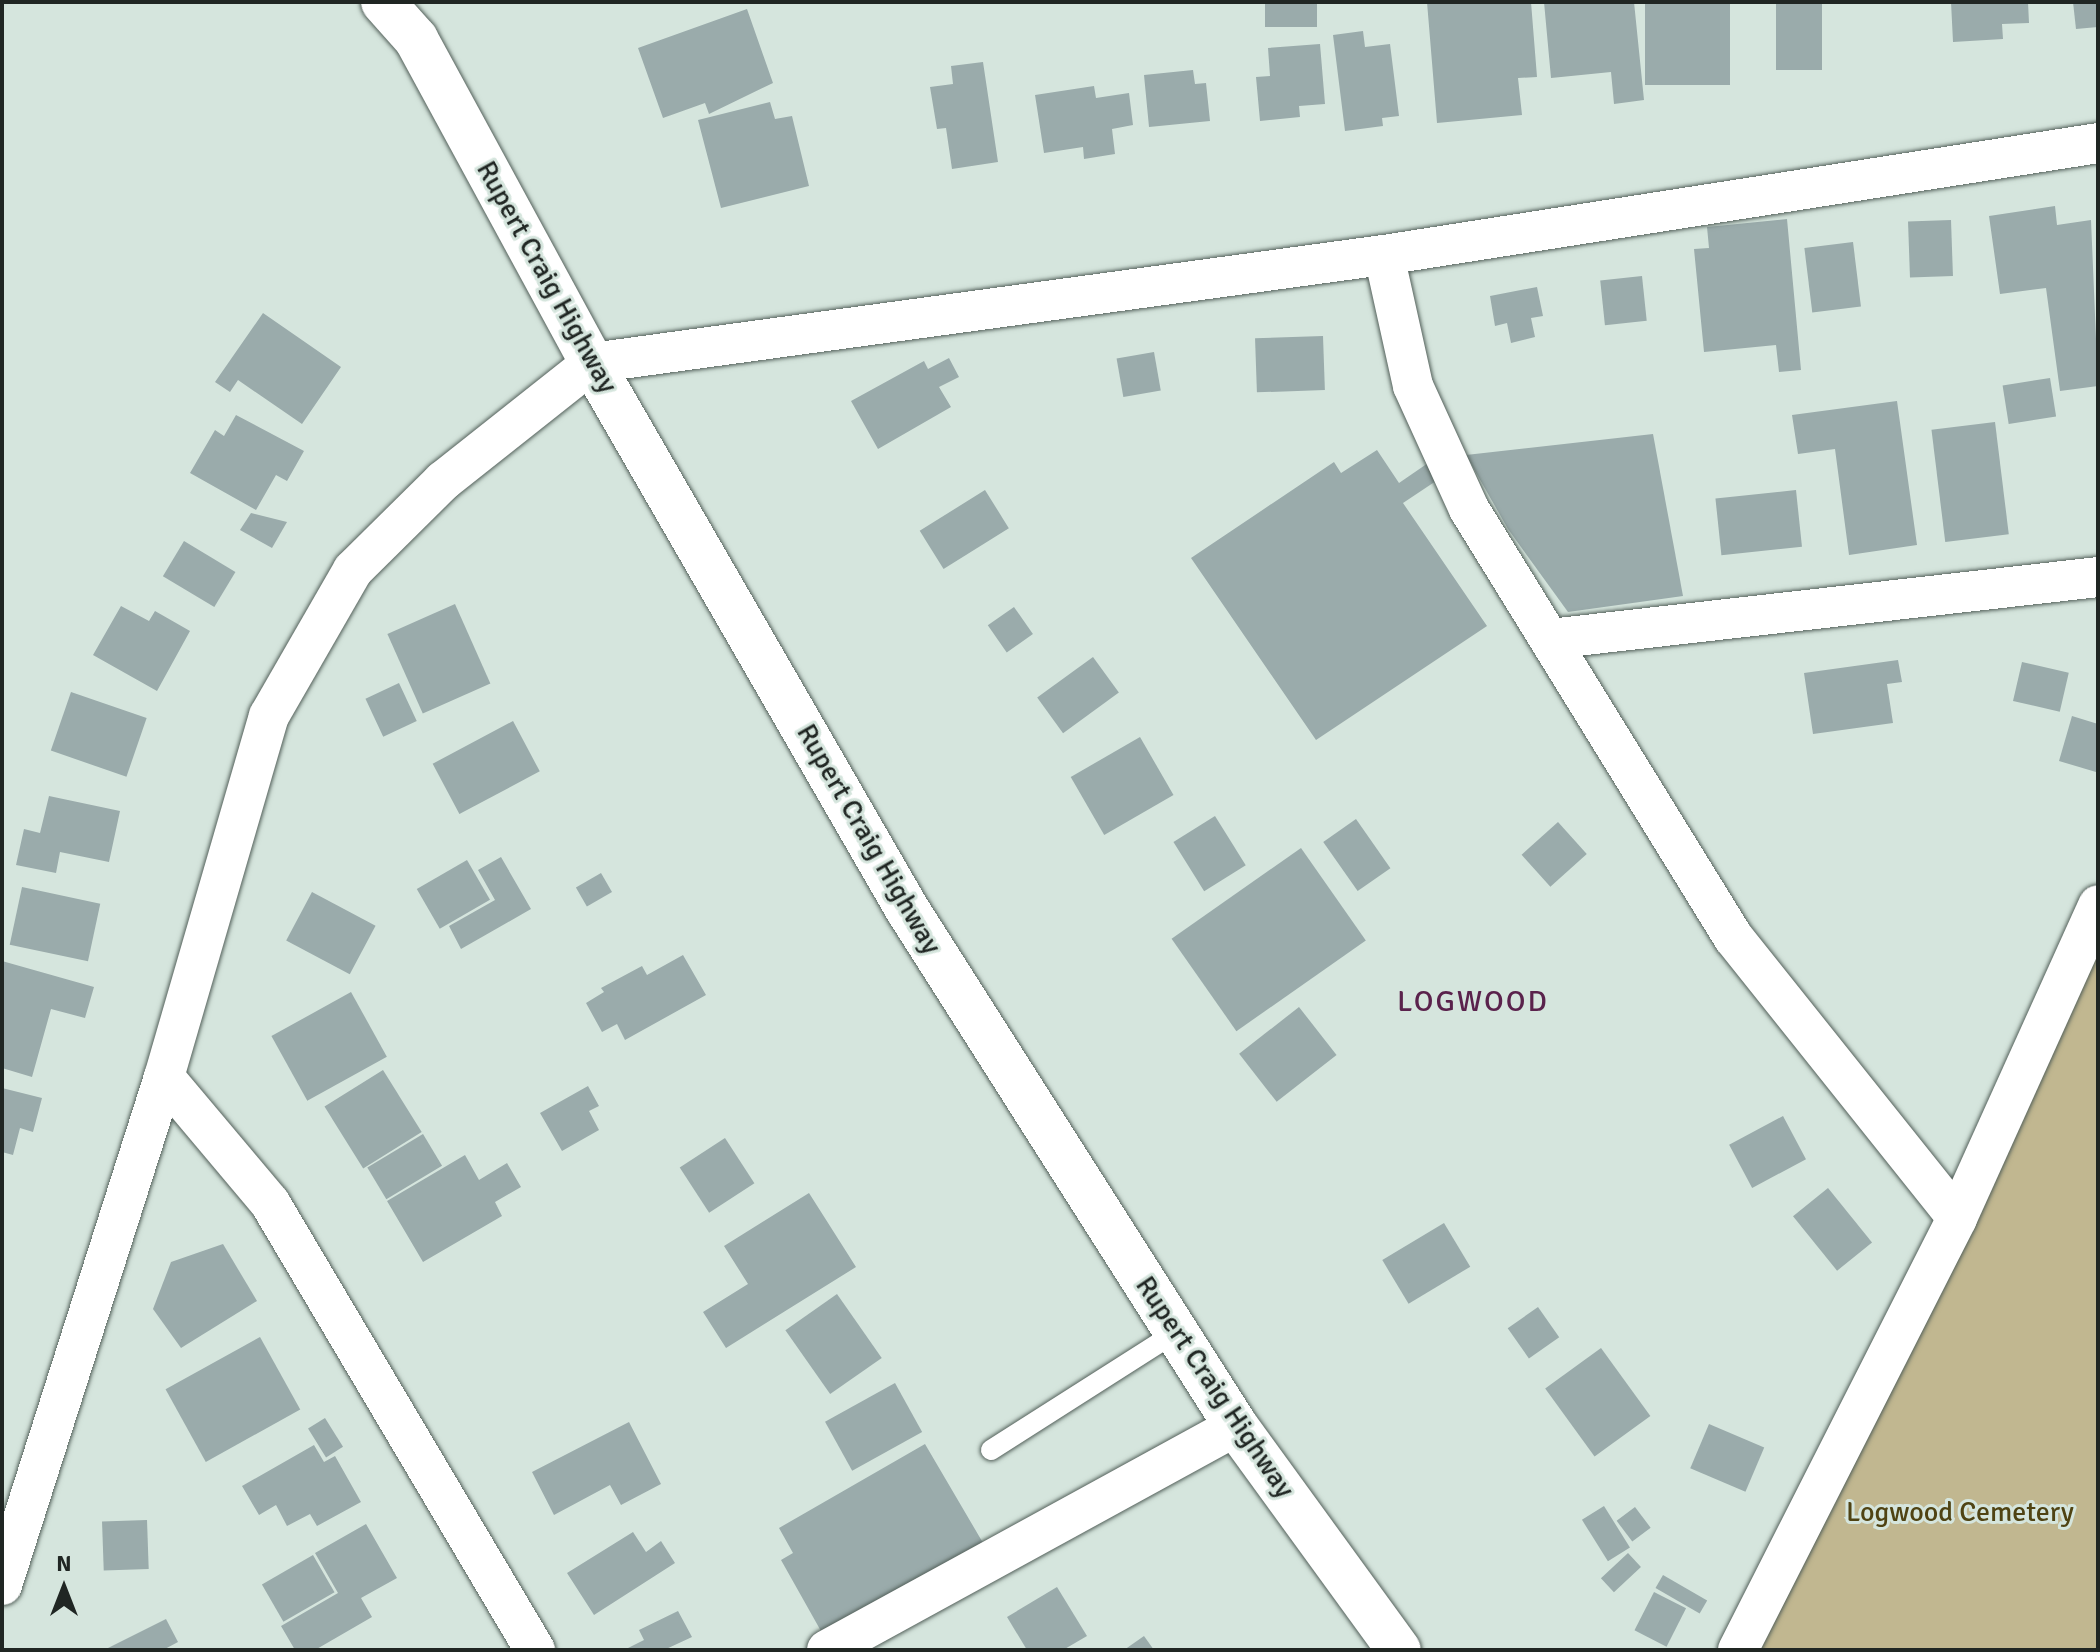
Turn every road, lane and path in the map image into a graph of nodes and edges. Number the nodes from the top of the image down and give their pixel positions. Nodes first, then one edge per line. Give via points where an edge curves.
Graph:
1 (383, 2) edge
2 (2098, 143) edge
3 (1384, 255) junction
4 (592, 363) junction
5 (2098, 577) edge
6 (1550, 639) junction
7 (2098, 905) edge
8 (2087, 966) edge
9 (164, 1077) junction
10 (1957, 1218) junction
11 (1176, 1332) junction
12 (1236, 1426) junction
13 (991, 1450) dead end
14 (2, 1585) edge
15 (535, 1650) edge
16 (827, 1650) edge
17 (1399, 1650) edge
18 (1738, 1650) edge

1 - 4 main road, Rupert Craig Highway via 416,39
2 - 3 street
3 - 4 street
3 - 6 street via 1413,386 1469,509
4 - 9 street via 443,481 353,570 269,716
4 - 11 main road, Rupert Craig Highway via 907,909
5 - 6 street
6 - 10 street via 1733,937
7 - 8 street
8 - 10 street
9 - 14 street
9 - 15 street via 270,1203
10 - 18 street
11 - 12 main road, Rupert Craig Highway
11 - 13 lane
12 - 16 street
12 - 17 main road, Rupert Craig Highway

